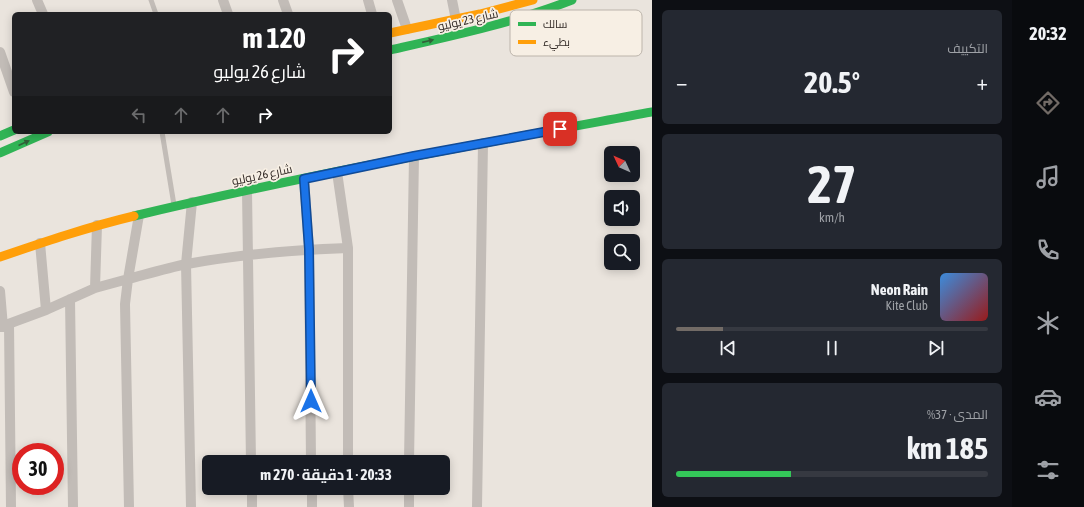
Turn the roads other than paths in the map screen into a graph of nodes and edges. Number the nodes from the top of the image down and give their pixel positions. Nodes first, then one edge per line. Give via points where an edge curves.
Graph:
1 (37, 0) edge
2 (151, 0) edge
3 (223, 0) edge
4 (283, 0) edge
5 (368, 0) edge
6 (397, 0) edge
7 (452, 0) edge
8 (533, 0) edge
9 (572, 0) edge
10 (519, 2) edge
11 (546, 10) edge
12 (42, 12) edge
13 (155, 12) edge
14 (227, 12) edge
15 (287, 12) edge
16 (371, 12) edge
17 (456, 20) junction
18 (510, 22) edge
19 (407, 29) junction
20 (392, 33) edge
21 (392, 50) edge
22 (0, 52) edge
23 (12, 86) edge
24 (652, 112) edge
25 (12, 131) edge
26 (43, 134) edge
27 (162, 134) edge
28 (0, 136) edge
29 (483, 143) junction
30 (0, 153) edge
31 (414, 156) junction
32 (337, 172) junction
33 (304, 179) junction
34 (247, 191) junction
35 (192, 202) junction
36 (175, 206) junction
37 (139, 215) junction
38 (96, 225) junction
39 (40, 243) junction
40 (348, 248) junction
41 (309, 249) junction
42 (248, 255) junction
43 (0, 257) edge
44 (186, 264) junction
45 (128, 279) junction
46 (95, 288) junction
47 (0, 291) edge
48 (70, 299) junction
49 (46, 310) junction
50 (4, 326) edge
51 (251, 455) edge
52 (311, 455) edge
53 (348, 455) edge
54 (409, 455) edge
55 (252, 495) edge
56 (312, 495) edge
57 (348, 495) edge
58 (409, 495) edge
59 (11, 507) edge
60 (73, 507) edge
61 (129, 507) edge
62 (191, 507) edge
63 (252, 507) edge
64 (312, 507) edge
65 (349, 507) edge
66 (409, 507) edge
67 (477, 507) edge

1 - 12 street
2 - 13 lane
3 - 14 street
4 - 15 street
5 - 16 street
6 - 19 street
7 - 17 street
8 - 10 main road, شارع 23 يوليو
11 -> 9 main road, شارع 23 يوليو
10 - 17 main road, شارع 23 يوليو
17 - 19 main road, شارع 23 يوليو
21 -> 18 main road, شارع 23 يوليو
19 - 20 main road, شارع 23 يوليو
22 - 23 street
24 - 29 main road, شارع 26 يوليو
25 - 28 main road
30 -> 26 main road
27 - 36 lane
29 - 31 main road, شارع 26 يوليو
29 - 67 street
31 - 32 main road, شارع 26 يوليو
31 - 54 street
32 - 33 main road, شارع 26 يوليو
32 - 40 street
33 - 34 main road, شارع 26 يوليو
33 - 41 street
34 - 35 main road, شارع 26 يوليو
34 - 42 street
35 - 36 main road, شارع 26 يوليو
35 - 44 street
36 - 37 main road, شارع 26 يوليو
37 - 38 main road, شارع 26 يوليو
37 - 45 street
38 - 39 main road, شارع 26 يوليو
38 - 46 street
39 - 43 main road, شارع 26 يوليو
39 - 49 street
40 - 41 street
40 - 53 street
41 - 42 street
41 - 52 street
42 - 44 street
42 - 51 street
44 - 45 street
44 - 62 street
45 - 46 street
45 - 61 street via 125,304
46 - 48 street
47 - 50 street
48 - 49 street
48 - 60 street
49 - 50 street
50 - 59 street
55 - 63 street
56 - 64 street
57 - 65 street
58 - 66 street

